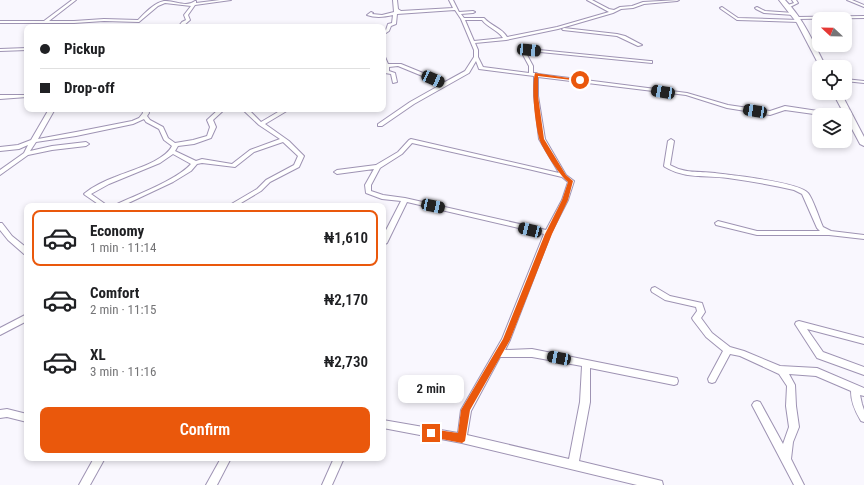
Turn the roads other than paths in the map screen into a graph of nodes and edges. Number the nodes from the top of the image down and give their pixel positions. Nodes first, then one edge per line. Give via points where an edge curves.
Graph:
1 (74, 0) edge
2 (228, 0) edge
3 (395, 0) edge
4 (451, 0) edge
5 (589, 0) edge
6 (677, 0) edge
7 (782, 0) edge
8 (794, 0) edge
9 (850, 0) edge
10 (195, 2) edge
11 (789, 6) junction
12 (864, 6) edge
13 (722, 8) dead end
14 (757, 8) dead end
15 (455, 9) junction
16 (609, 10) junction
17 (395, 12) junction
18 (473, 12) dead end
19 (371, 13) dead end
20 (458, 13) junction
21 (864, 17) edge
22 (797, 18) junction
23 (463, 19) junction
24 (115, 20) junction
25 (0, 22) edge
26 (45, 22) junction
27 (111, 24) edge
28 (182, 24) edge
29 (558, 28) junction
30 (386, 32) edge
31 (506, 39) junction
32 (473, 42) junction
33 (640, 45) dead end
34 (24, 49) edge
35 (0, 50) edge
36 (476, 57) junction
37 (819, 60) edge
38 (650, 62) dead end
39 (386, 66) edge
40 (481, 68) junction
41 (386, 69) edge
42 (467, 72) junction
43 (533, 74) junction
44 (852, 81) edge
45 (395, 82) dead end
46 (864, 82) edge
47 (445, 84) junction
48 (24, 96) edge
49 (0, 97) edge
50 (50, 112) edge
51 (146, 112) edge
52 (219, 112) edge
53 (248, 112) edge
54 (282, 112) edge
55 (812, 112) edge
56 (144, 116) junction
57 (261, 124) junction
58 (380, 125) dead end
59 (852, 126) edge
60 (283, 140) junction
61 (33, 141) junction
62 (671, 141) dead end
63 (86, 144) dead end
64 (864, 144) edge
65 (173, 148) junction
66 (0, 149) edge
67 (26, 154) junction
68 (195, 163) junction
69 (378, 167) junction
70 (337, 172) dead end
71 (0, 173) edge
72 (564, 176) junction
73 (405, 200) junction
74 (100, 203) edge
75 (124, 203) edge
76 (236, 203) edge
77 (718, 223) dead end
78 (0, 225) edge
79 (830, 233) junction
80 (548, 234) junction
81 (386, 237) edge
82 (864, 237) edge
83 (24, 249) edge
84 (655, 290) dead end
85 (24, 319) edge
86 (0, 332) edge
87 (864, 341) edge
88 (728, 350) junction
89 (499, 354) junction
90 (586, 363) junction
91 (781, 370) junction
92 (864, 371) edge
93 (712, 379) dead end
94 (674, 381) dead end
95 (860, 390) edge
96 (757, 405) dead end
97 (0, 414) edge
98 (24, 417) edge
99 (864, 418) edge
100 (386, 425) edge
101 (462, 438) junction
102 (786, 459) junction
103 (98, 461) edge
104 (224, 461) edge
105 (338, 461) edge
106 (573, 464) junction
107 (84, 485) edge
108 (211, 485) edge
109 (327, 485) edge
110 (658, 485) edge
111 (798, 485) edge

1 - 26 street
2 - 10 street
3 - 17 street
4 - 15 street
5 - 16 street
6 - 16 street
7 - 11 street
8 - 11 street via 796,3
9 - 12 street
10 - 24 street via 181,5 165,2 157,5 139,21
10 - 28 street via 186,15 188,20
11 - 22 street
13 - 22 street via 737,19
14 - 22 street via 764,12
15 - 17 street
15 - 20 street
16 - 29 street via 612,12
17 - 19 street via 368,15
17 - 30 street via 394,24 389,25
18 - 20 street
20 - 23 street
21 - 22 street
22 - 37 street
23 - 31 street via 483,18 500,30
23 - 32 street
24 - 26 street
24 - 27 street
25 - 26 street
29 - 31 street
29 - 33 street via 617,35
31 - 32 street
32 - 36 street
34 - 35 street
36 - 40 street
36 - 42 street
38 - 43 street via 529,50 524,53
39 - 47 street via 398,64
40 - 42 street
40 - 43 street
41 - 45 street via 387,72 393,73
42 - 47 street
43 - 55 street via 687,94 755,111 770,113 785,108
43 - 72 street via 542,139
44 - 46 street
47 - 58 street
48 - 49 street
50 - 61 street
51 - 56 street
52 - 65 street via 210,120 213,126 209,137
53 - 57 street
54 - 57 street
56 - 61 street via 134,122
56 - 65 street via 161,128
57 - 60 street
59 - 64 street
60 - 68 street via 252,151 233,166 202,161
60 - 76 street via 295,147 301,156 297,166 268,181 260,190
61 - 66 street via 19,147
61 - 67 street
62 - 79 street via 667,166 677,173 715,174 796,188 805,194 820,228
63 - 67 street
65 - 68 street
65 - 74 street via 160,161 110,180 86,194
67 - 71 street
68 - 75 street via 172,181
69 - 70 street
69 - 72 street via 400,153 411,141
69 - 73 street via 368,185 368,192
72 - 80 street via 571,181 565,200
73 - 80 street
73 - 81 street
77 - 79 street via 757,233
78 - 83 street
79 - 82 street
80 - 89 street
84 - 88 street via 668,298 699,305 701,312 696,318 709,335
85 - 86 street
87 - 92 street via 799,324 820,355
88 - 91 street
88 - 93 street
89 - 90 street via 532,353
89 - 101 street via 483,377 466,410
90 - 94 street
90 - 106 street via 585,402
91 - 95 street via 818,372
91 - 102 street via 791,385 794,427 788,442
95 - 99 street via 857,405
96 - 102 street
97 - 98 street
100 - 101 street
101 - 106 street
102 - 111 street
103 - 107 street
104 - 108 street
105 - 109 street
106 - 110 street

